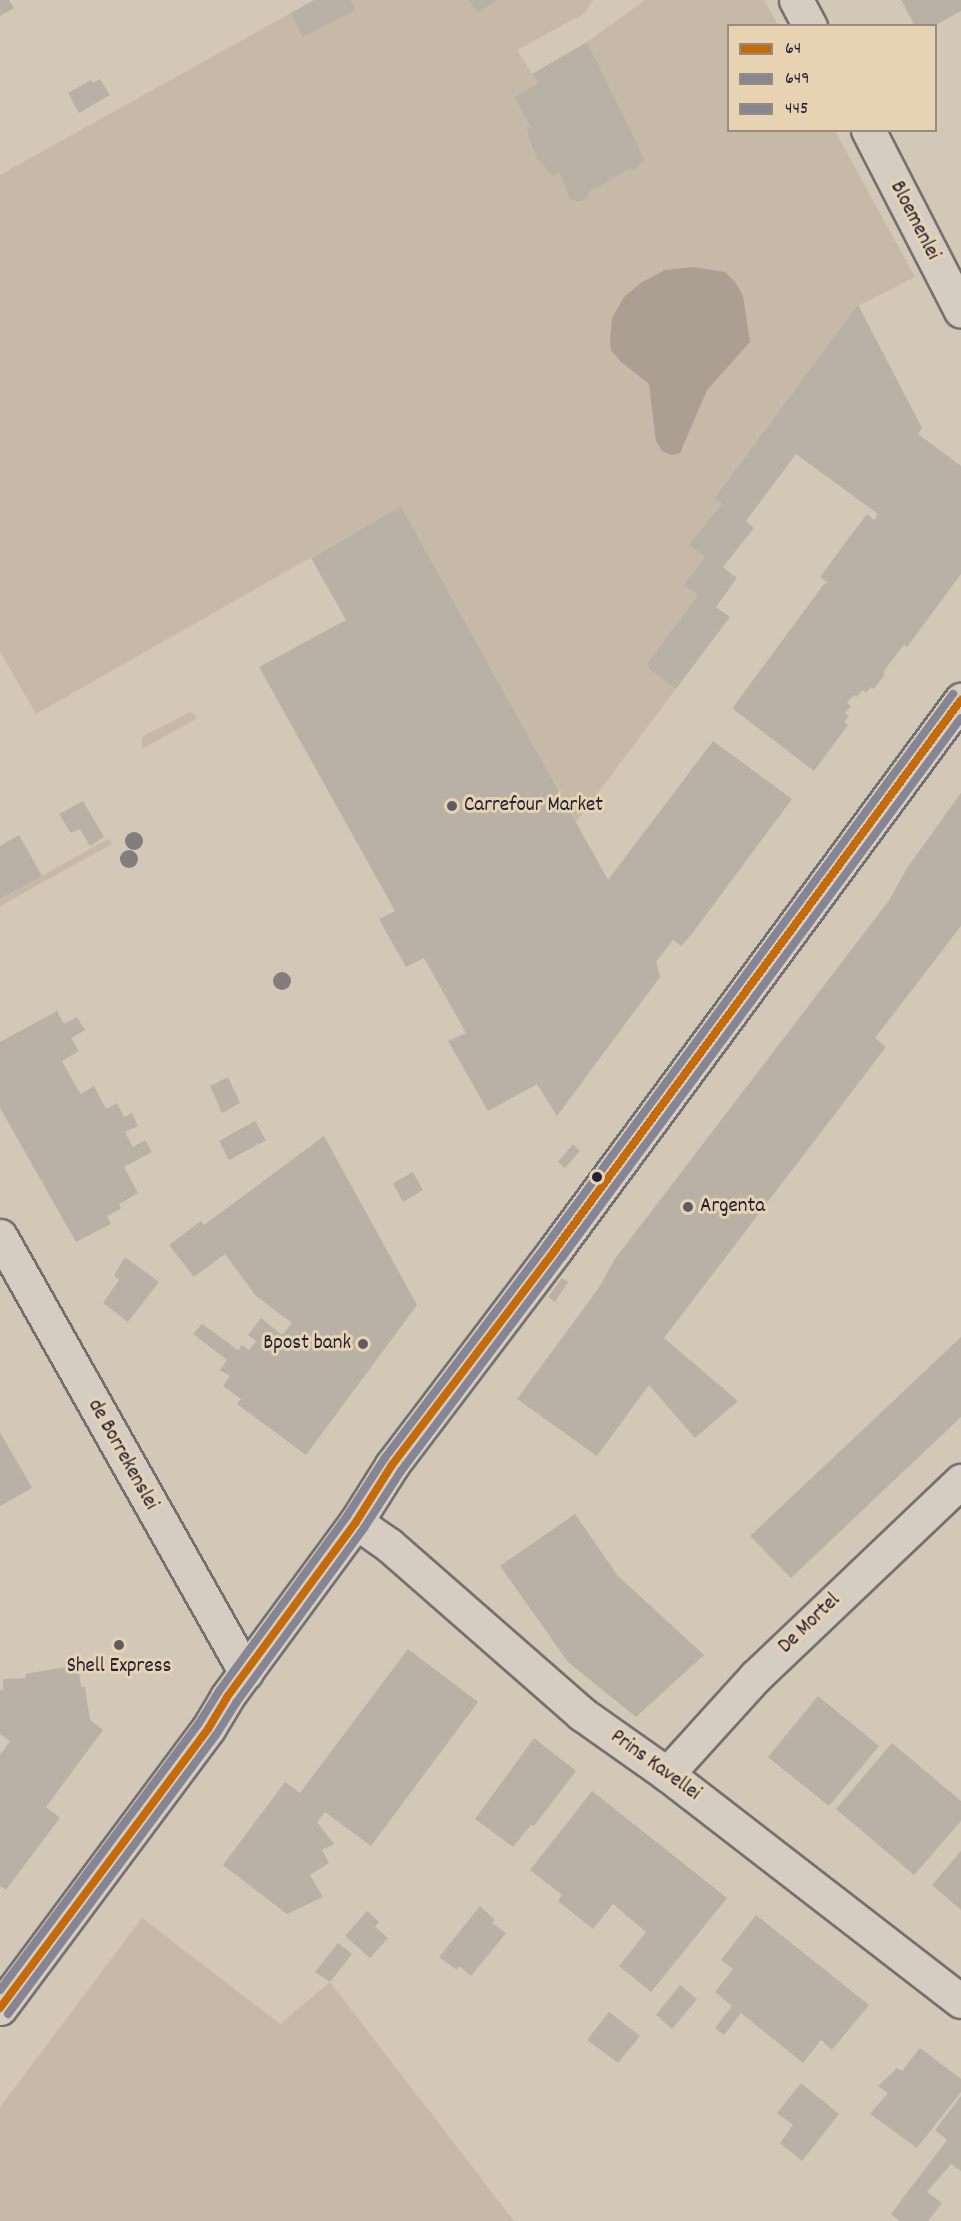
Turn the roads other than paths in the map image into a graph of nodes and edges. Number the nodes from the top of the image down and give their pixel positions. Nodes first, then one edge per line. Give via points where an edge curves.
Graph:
1 (796, 0) edge
2 (809, 24) edge
3 (869, 132) edge
4 (961, 311) edge
5 (961, 700) edge
6 (0, 1236) edge
7 (961, 1481) edge
8 (356, 1522) junction
9 (246, 1673) junction
10 (667, 1774) junction
11 (961, 2001) edge
12 (0, 2008) edge

1 - 2 street
3 - 4 street, Bloemenlei
5 - 8 street via 392,1465
6 - 9 street, de Borrekenslei
7 - 10 street, De Mortel via 756,1676
8 - 9 street
8 - 10 street, Prins Kavellei via 389,1545 582,1714
9 - 12 street
10 - 11 street, Prins Kavellei

